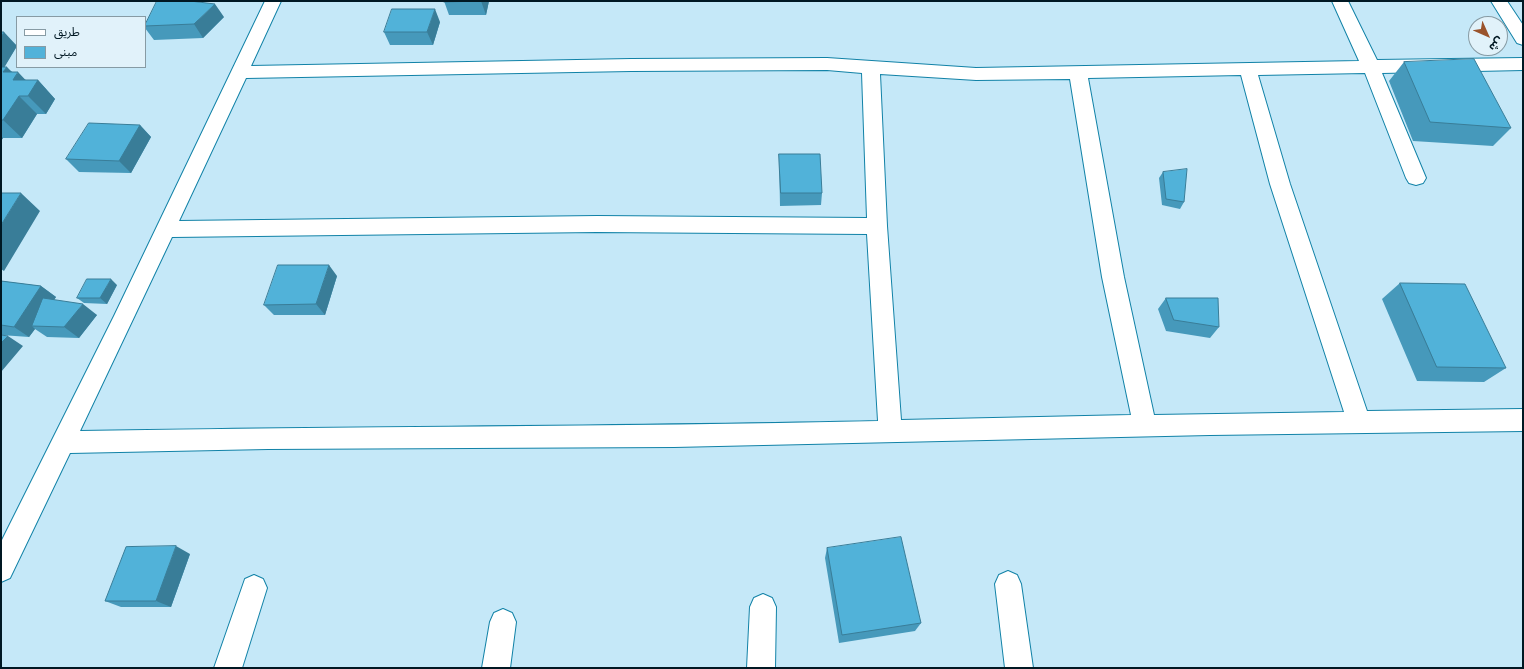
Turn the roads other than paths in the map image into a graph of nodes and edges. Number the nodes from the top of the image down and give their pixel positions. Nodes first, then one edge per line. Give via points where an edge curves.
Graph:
1 (273, 1) edge
2 (1340, 1) edge
3 (1499, 1) edge
4 (1523, 39) edge
5 (1523, 64) edge
6 (871, 67) junction
7 (1371, 67) junction
8 (1248, 70) junction
9 (239, 72) junction
10 (1078, 72) junction
11 (1416, 178) dead end
12 (877, 226) junction
13 (165, 229) junction
14 (1523, 420) edge
15 (1359, 422) junction
16 (1145, 426) junction
17 (890, 431) junction
18 (63, 442) junction
19 (1, 569) edge
20 (1008, 584) dead end
21 (254, 588) dead end
22 (763, 607) dead end
23 (503, 622) dead end
24 (228, 668) edge
25 (496, 668) edge
26 (761, 668) edge
27 (1019, 668) edge

1 - 9 street
2 - 7 street
3 - 4 street
5 - 7 street
6 - 9 street via 827,64 631,65
6 - 10 street via 976,74
6 - 12 street
7 - 8 street
7 - 11 street
8 - 10 street
8 - 15 street via 1280,184
9 - 13 street
10 - 16 street via 1113,277
12 - 13 street via 597,224
12 - 17 street
13 - 18 street
14 - 15 street
15 - 16 street
16 - 17 street
17 - 18 street via 681,436
18 - 19 street
20 - 27 street
21 - 24 street
22 - 26 street
23 - 25 street

